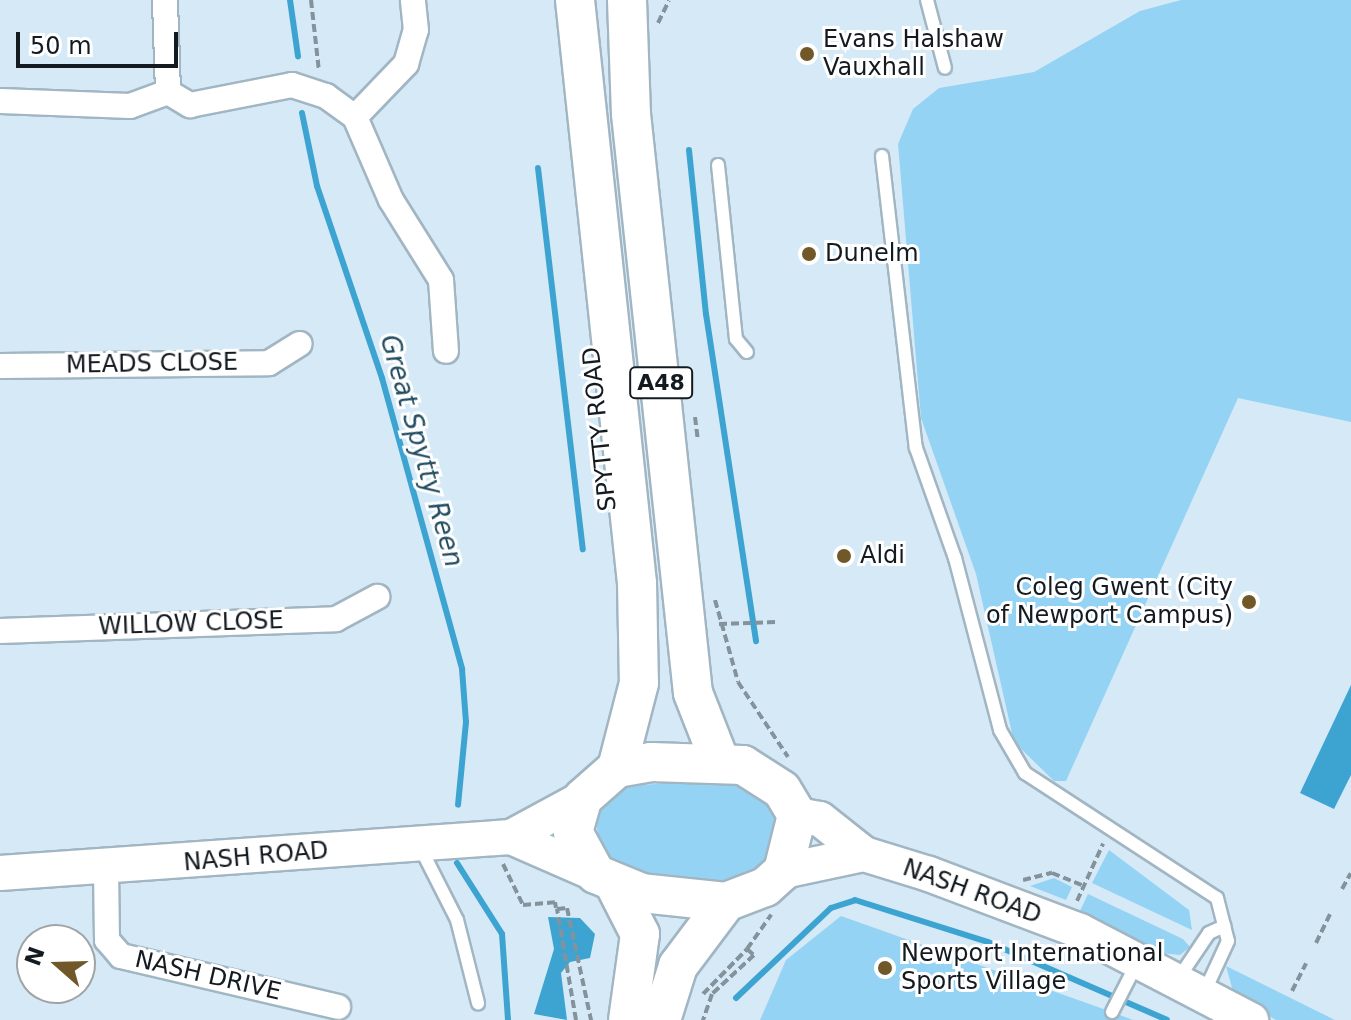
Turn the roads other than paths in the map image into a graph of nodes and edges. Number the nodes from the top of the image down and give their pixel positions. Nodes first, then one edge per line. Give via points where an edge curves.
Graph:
1 (165, 0) edge
2 (413, 0) edge
3 (575, 0) edge
4 (627, 0) edge
5 (927, 0) edge
6 (945, 68) dead end
7 (168, 92) junction
8 (1, 101) edge
9 (355, 117) junction
10 (882, 156) dead end
11 (718, 165) dead end
12 (299, 344) dead end
13 (446, 351) dead end
14 (747, 352) dead end
15 (0, 366) edge
16 (377, 597) dead end
17 (0, 631) edge
18 (720, 762) junction
19 (617, 768) junction
20 (583, 798) junction
21 (797, 815) junction
22 (418, 844) junction
23 (506, 848) junction
24 (864, 854) junction
25 (106, 869) junction
26 (783, 871) junction
27 (0, 873) edge
28 (606, 880) junction
29 (726, 902) junction
30 (1225, 926) junction
31 (1132, 973) junction
32 (1190, 986) junction
33 (478, 1003) dead end
34 (338, 1007) dead end
35 (1112, 1012) dead end
36 (628, 1020) edge
37 (661, 1020) edge
38 (1251, 1020) edge

1 - 7 street
2 - 9 street via 416,30 406,64
3 - 19 main road, SPYTTY ROAD / A48 via 637,583 639,683
4 - 18 main road, A48 via 631,114 693,693
5 - 6 lane
7 - 8 street via 130,106
7 - 9 street via 190,105 285,85 318,92
9 - 13 street via 391,200 441,280
10 - 30 lane via 916,448 1013,759 1039,784 1192,876 1217,898
11 - 14 lane via 736,339
12 - 15 street, MEADS CLOSE via 269,363
16 - 17 street, WILLOW CLOSE via 336,619
18 - 19 main road
18 - 21 main road via 764,775
19 - 20 main road
20 - 23 street, NASH ROAD
20 - 28 main road via 573,832
21 - 24 street, NASH ROAD via 820,819
21 - 26 main road
22 - 23 street, NASH ROAD
22 - 25 street, NASH ROAD
22 - 33 lane via 457,920
23 - 28 street, NASH ROAD
24 - 26 street
24 - 31 street, NASH ROAD via 1004,901
25 - 27 street, NASH ROAD
25 - 34 street, NASH DRIVE via 107,940 121,956
26 - 29 main road via 765,887
28 - 29 main road
28 - 36 main road via 640,934
29 - 37 main road via 678,966
30 - 32 lane via 1209,933
30 - 32 lane via 1228,941
31 - 32 street, NASH ROAD
31 - 35 lane
32 - 38 street, NASH ROAD

